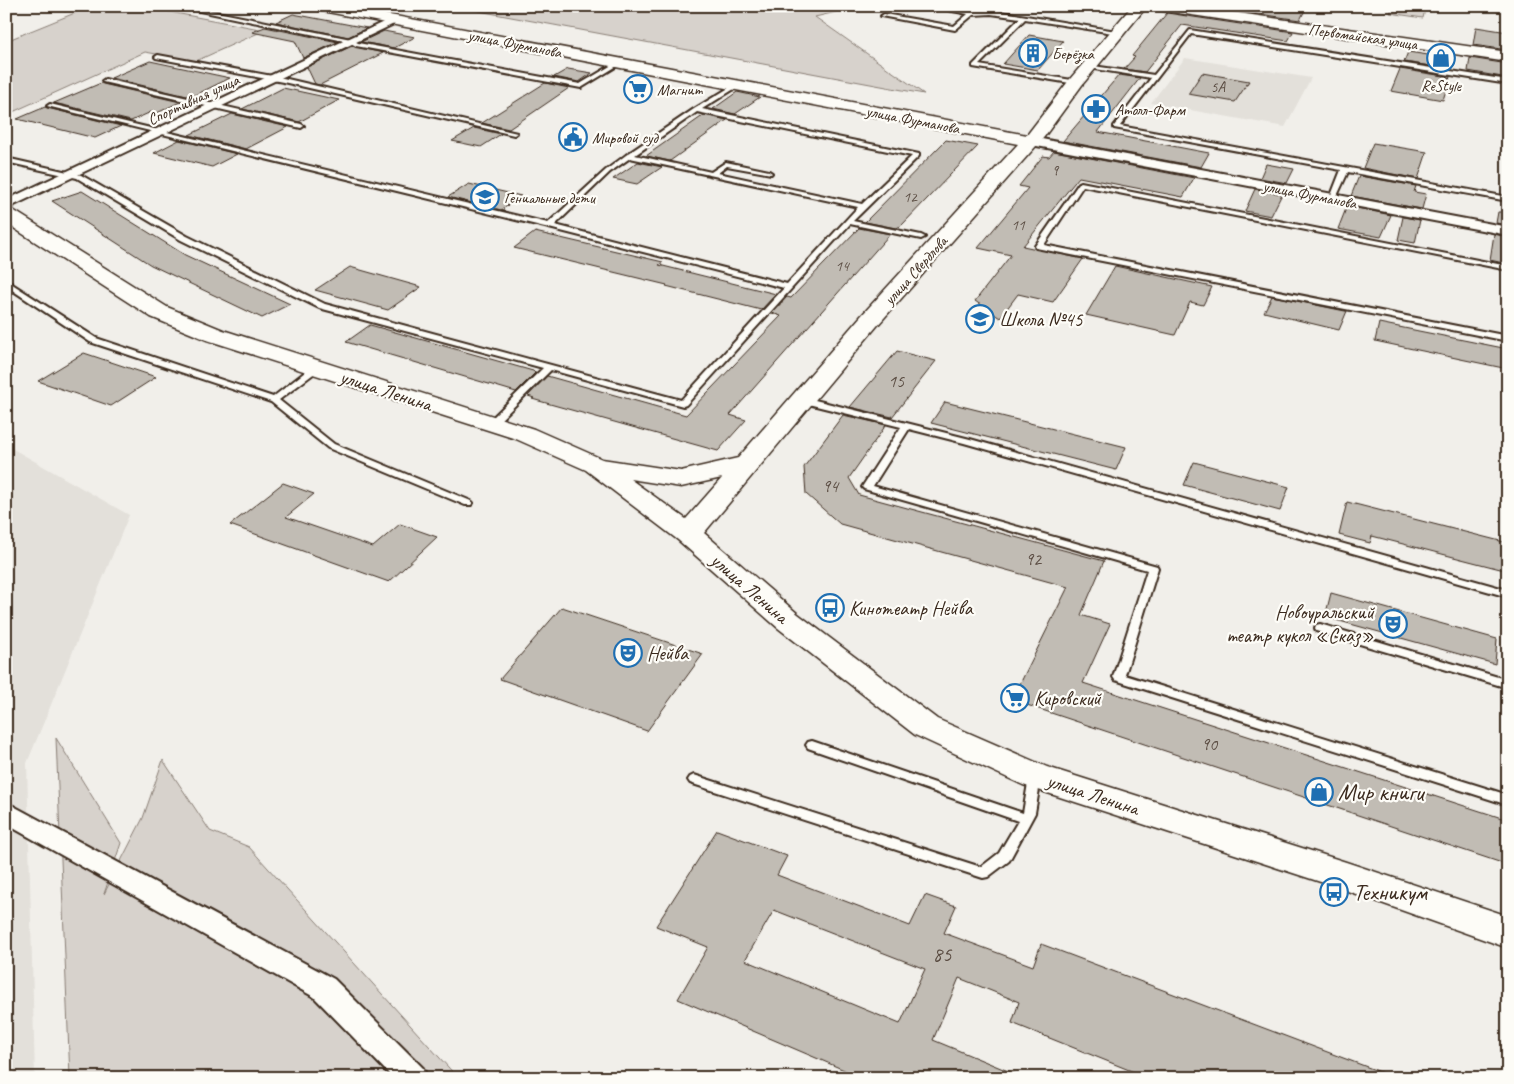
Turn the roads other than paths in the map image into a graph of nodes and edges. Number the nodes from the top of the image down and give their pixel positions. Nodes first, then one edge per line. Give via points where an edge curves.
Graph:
1 (57, 6) edge
2 (178, 6) edge
3 (317, 6) edge
4 (929, 6) edge
5 (1140, 6) edge
6 (1158, 6) edge
7 (64, 8) dead end
8 (390, 13) edge
9 (972, 13) junction
10 (884, 16) dead end
11 (1024, 17) junction
12 (1119, 32) junction
13 (351, 41) junction
14 (158, 57) dead end
15 (1508, 57) edge
16 (619, 63) junction
17 (1090, 66) junction
18 (1155, 77) junction
19 (273, 79) junction
20 (105, 81) dead end
21 (1076, 82) junction
22 (1508, 82) edge
23 (737, 85) junction
24 (50, 106) dead end
25 (214, 107) junction
26 (696, 110) junction
27 (301, 126) dead end
28 (157, 133) junction
29 (514, 133) dead end
30 (1031, 141) junction
31 (628, 156) junction
32 (6, 160) edge
33 (1345, 170) junction
34 (769, 173) dead end
35 (72, 174) junction
36 (712, 174) junction
37 (1333, 198) junction
38 (1508, 199) edge
39 (6, 205) edge
40 (863, 206) junction
41 (6, 214) edge
42 (849, 222) junction
43 (550, 226) junction
44 (1508, 231) edge
45 (921, 237) dead end
46 (1508, 268) edge
47 (6, 282) edge
48 (789, 287) junction
49 (1508, 339) edge
50 (317, 367) junction
51 (549, 367) junction
52 (274, 400) junction
53 (803, 400) junction
54 (492, 423) junction
55 (906, 426) junction
56 (748, 464) junction
57 (595, 465) junction
58 (468, 503) dead end
59 (688, 534) junction
60 (1508, 594) edge
61 (1320, 628) dead end
62 (1508, 684) edge
63 (812, 746) dead end
64 (1035, 776) junction
65 (694, 780) dead end
66 (1508, 800) edge
67 (6, 812) edge
68 (1025, 819) junction
69 (1508, 932) edge
70 (413, 1078) edge

1 - 7 lane
2 - 13 lane
3 - 8 main road, улица Фурманова via 368,16
4 - 9 lane
5 - 12 main road, улица Свердлова
6 - 15 main road, Первомайская улица
8 - 13 street, Спортивная улица
8 - 16 main road, улица Фурманова
9 - 10 lane via 955,28
9 - 11 lane
11 - 12 lane
11 - 21 lane via 975,66
12 - 17 main road, улица Свердлова
13 - 16 lane via 581,86
13 - 19 street, Спортивная улица
14 - 19 lane
16 - 23 main road, улица Фурманова
17 - 18 lane
17 - 21 main road, улица Свердлова
18 - 22 lane via 1190,32
18 - 33 lane via 1116,127
19 - 25 street, Спортивная улица
19 - 29 lane
20 - 25 lane
21 - 30 main road, улица Свердлова
23 - 26 lane
23 - 30 main road, улица Фурманова
24 - 28 lane
25 - 27 lane
25 - 28 street, Спортивная улица
26 - 31 lane
26 - 40 lane via 917,155
28 - 35 street, Спортивная улица
28 - 43 lane
30 - 37 street, улица Фурманова
30 - 53 main road, улица Свердлова via 869,321
31 - 36 lane
31 - 43 lane via 608,170
32 - 35 lane
33 - 37 lane
33 - 38 lane
34 - 36 lane via 726,164
35 - 39 street, Спортивная улица
35 - 51 lane via 184,238 322,306
36 - 40 lane
37 - 44 street, улица Фурманова
40 - 42 lane
41 - 50 main road, улица Ленина via 159,312 216,335
42 - 45 lane
42 - 48 lane
43 - 48 lane
46 - 49 lane via 1081,184 1039,246
47 - 52 lane via 93,340
48 - 51 lane via 683,403
50 - 52 lane
50 - 54 main road, улица Ленина
51 - 54 lane
52 - 58 lane via 331,446
53 - 55 lane
53 - 56 main road, улица Свердлова
54 - 57 main road, улица Ленина
55 - 60 lane
55 - 66 lane via 867,487 1154,568 1119,677
56 - 57 main road via 681,479
56 - 59 main road, улица Свердлова
57 - 59 main road, улица Ленина
59 - 64 main road, улица Ленина via 788,621 926,727
61 - 62 lane
63 - 68 lane
64 - 68 lane via 1029,813
64 - 69 main road, улица Ленина
65 - 68 lane via 983,873 1004,857
67 - 70 street via 324,988

